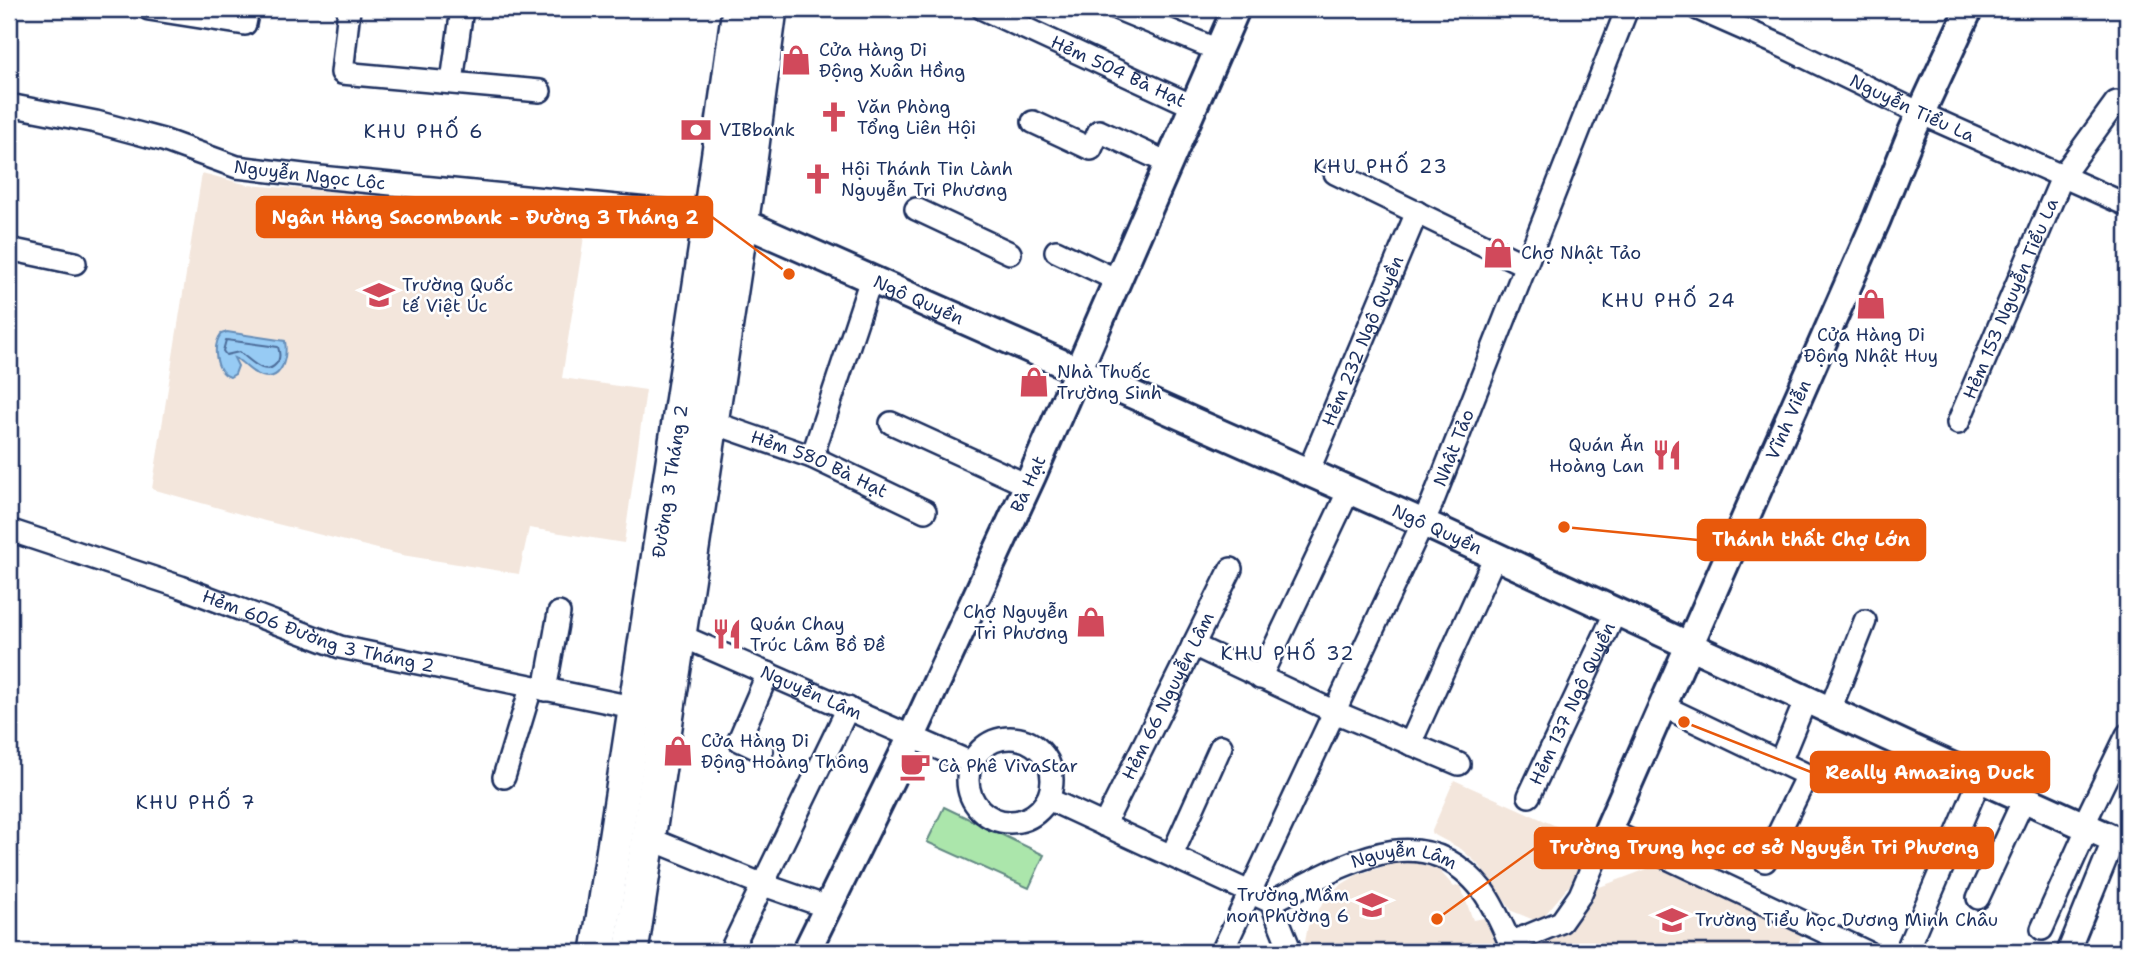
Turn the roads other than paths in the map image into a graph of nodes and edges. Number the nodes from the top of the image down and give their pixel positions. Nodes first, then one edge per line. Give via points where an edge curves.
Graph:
1 (149, 9) edge
2 (349, 9) edge
3 (462, 9) edge
4 (739, 9) edge
5 (771, 9) edge
6 (983, 9) edge
7 (1118, 9) edge
8 (1236, 9) edge
9 (1627, 9) edge
10 (1698, 9) edge
11 (1969, 9) edge
12 (1007, 14) edge
13 (246, 17) edge
14 (1218, 50) junction
15 (452, 82) junction
16 (540, 91) dead end
17 (2116, 102) dead end
18 (9, 105) edge
19 (1194, 106) junction
20 (1920, 113) junction
21 (1033, 122) dead end
22 (1168, 163) junction
23 (1335, 173) dead end
24 (2063, 175) junction
25 (2127, 205) edge
26 (916, 209) dead end
27 (1417, 212) junction
28 (726, 220) junction
29 (9, 249) edge
30 (1056, 251) dead end
31 (1010, 253) dead end
32 (75, 263) dead end
33 (1525, 265) junction
34 (871, 279) junction
35 (1117, 280) junction
36 (1078, 370) junction
37 (711, 422) junction
38 (891, 423) dead end
39 (1958, 423) dead end
40 (812, 457) junction
41 (1308, 472) junction
42 (1027, 485) junction
43 (1349, 490) junction
44 (925, 512) dead end
45 (1423, 523) junction
46 (9, 530) edge
47 (1495, 555) junction
48 (1231, 569) dead end
49 (1616, 611) junction
50 (559, 612) dead end
51 (1865, 621) dead end
52 (648, 622) junction
53 (679, 635) junction
54 (1193, 645) junction
55 (1689, 645) junction
56 (768, 673) junction
57 (1260, 678) junction
58 (538, 689) junction
59 (1818, 705) junction
60 (1663, 706) junction
61 (848, 708) junction
62 (651, 711) junction
63 (1335, 712) junction
64 (2127, 735) edge
65 (912, 736) junction
66 (1410, 744) junction
67 (1220, 746) dead end
68 (762, 751) dead end
69 (1780, 762) junction
70 (972, 763) junction
71 (1459, 764) dead end
72 (505, 777) dead end
73 (1980, 779) junction
74 (1529, 796) dead end
75 (1048, 799) junction
76 (2024, 799) junction
77 (1104, 825) junction
78 (2086, 826) junction
79 (1608, 830) junction
80 (648, 838) junction
81 (2120, 842) edge
82 (1172, 855) junction
83 (1765, 861) dead end
84 (761, 884) junction
85 (1251, 892) junction
86 (1978, 898) dead end
87 (1272, 902) junction
88 (827, 907) junction
89 (2042, 929) dead end
90 (598, 952) edge
91 (631, 952) edge
92 (730, 952) edge
93 (806, 952) edge
94 (1222, 952) edge
95 (1292, 952) edge
96 (1867, 952) edge
97 (1906, 952) edge
98 (2068, 952) edge

1 - 13 street
2 - 15 street via 342,73
3 - 15 street
4 - 28 main road, Đường 3 Tháng 2
5 - 28 main road, Đường 3 Tháng 2
6 - 12 street, Hẻm 504 Bà Hạt
7 - 14 street
8 - 14 street, Bà Hạt
9 - 33 street, Nhật Tảo
10 - 20 street, Nguyễn Tiểu La
11 - 20 street, Vĩnh Viễn
12 - 19 street, Hẻm 504 Bà Hạt
14 - 19 street, Bà Hạt
15 - 16 street
17 - 24 street, Hẻm 153 Nguyễn Tiểu La
18 - 28 street, Nguyễn Ngọc Lộc via 163,140 237,167
19 - 22 street, Bà Hạt
20 - 24 street, Nguyễn Tiểu La
20 - 55 street, Vĩnh Viễn
21 - 22 street via 1090,149 1098,131
22 - 35 street, Bà Hạt
23 - 27 street
24 - 25 street, Nguyễn Tiểu La
24 - 39 street, Hẻm 153 Nguyễn Tiểu La
26 - 31 street
27 - 33 street
27 - 41 street, Hẻm 232 Ngô Quyền
28 - 34 street, Ngô Quyền
28 - 37 main road, Đường 3 Tháng 2
28 - 52 main road, Đường 3 Tháng 2
29 - 32 street
30 - 35 street
33 - 45 street, Nhật Tảo
34 - 36 street, Ngô Quyền
34 - 40 street
35 - 36 street, Bà Hạt
36 - 41 street, Ngô Quyền
36 - 42 street, Bà Hạt
37 - 40 street, Hẻm 580 Bà Hạt
37 - 53 main road, Đường 3 Tháng 2
38 - 42 street
40 - 44 street, Hẻm 580 Bà Hạt
41 - 43 street, Ngô Quyền
42 - 65 street, Bà Hạt
43 - 45 street, Ngô Quyền
43 - 57 street
45 - 47 street, Ngô Quyền
45 - 63 street, Nhật Tảo
46 - 58 street, Hẻm 606 Đường 3 Tháng 2 via 181,587 340,647
47 - 49 street, Ngô Quyền
47 - 66 street
48 - 54 street, Hẻm 66 Nguyễn Lâm
49 - 55 street, Ngô Quyền
49 - 74 street, Hẻm 137 Ngô Quyền
50 - 58 street
51 - 59 street
52 - 53 street, Nguyễn Lâm
52 - 62 main road, Đường 3 Tháng 2
53 - 56 street, Nguyễn Lâm
53 - 62 main road, Đường 3 Tháng 2
54 - 57 street
54 - 77 street, Hẻm 66 Nguyễn Lâm
55 - 59 street, Ngô Quyền
55 - 60 street, Vĩnh Viễn
56 - 61 street, Nguyễn Lâm
56 - 68 street via 739,740
57 - 63 street
58 - 62 street, Hẻm 606 Đường 3 Tháng 2
58 - 72 street
59 - 69 street
59 - 73 street, Ngô Quyền
60 - 69 street
60 - 79 street, Vĩnh Viễn
61 - 65 street, Nguyễn Lâm
61 - 84 street
62 - 80 main road, Đường 3 Tháng 2
62 - 90 main road, Đường 3 Tháng 2
63 - 66 street
63 - 85 street, Nhật Tảo
64 - 78 street
65 - 70 street, Nguyễn Lâm
65 - 88 street, Bà Hạt
66 - 71 street
67 - 82 street
69 - 83 street via 1807,775
70 - 75 street via 968,775 973,801 992,818 1004,822 1030,818
70 - 75 street via 990,743 1016,738 1029,742 1048,760 1052,786
73 - 76 street, Ngô Quyền
73 - 97 street
75 - 77 street
76 - 78 street, Ngô Quyền
76 - 86 street
77 - 82 street
78 - 81 street, Ngô Quyền
78 - 89 street
79 - 87 street, Nguyễn Lâm via 1580,895 1561,922 1510,943 1482,890 1461,869 1415,849 1385,850 1358,860
79 - 96 street
80 - 84 street
80 - 91 main road, Đường 3 Tháng 2
81 - 98 street
82 - 85 street
84 - 88 street
84 - 92 street
85 - 87 street
85 - 94 street, Nhật Tảo
87 - 95 street
88 - 93 street, Bà Hạt

